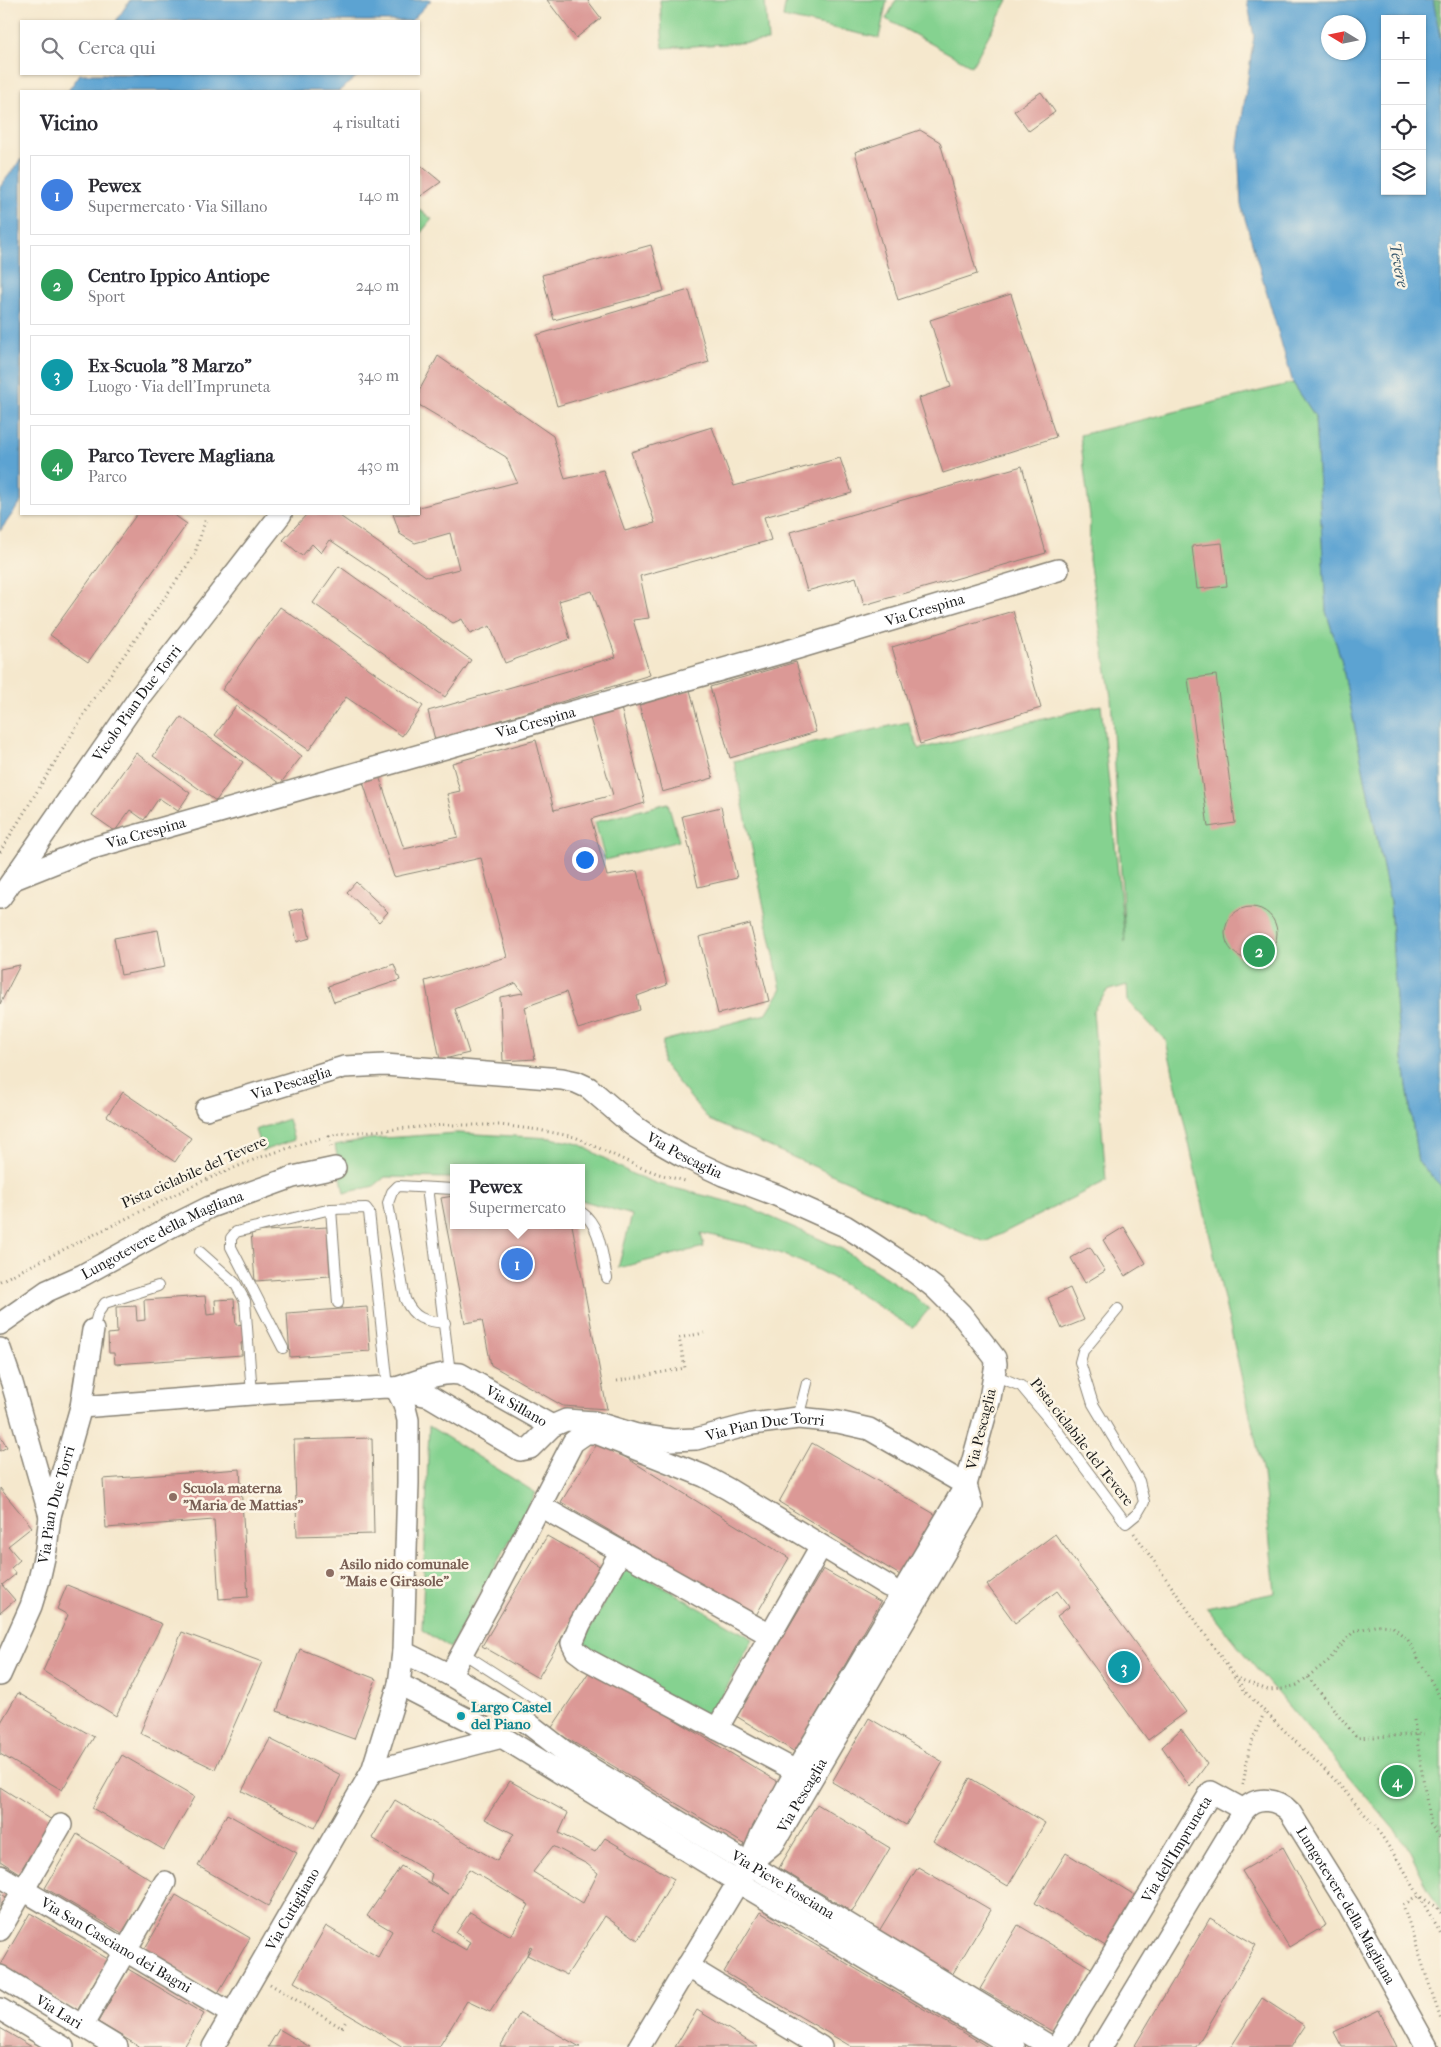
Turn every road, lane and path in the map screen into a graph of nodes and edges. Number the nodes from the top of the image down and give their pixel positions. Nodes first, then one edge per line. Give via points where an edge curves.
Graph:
1 (280, 515) edge
2 (206, 518) dead end
3 (1058, 570) dead end
4 (0, 852) edge
5 (14, 878) junction
6 (0, 898) edge
7 (206, 1109) dead end
8 (335, 1168) dead end
9 (691, 1182) dead end
10 (429, 1188) junction
11 (450, 1189) edge
12 (331, 1209) junction
13 (585, 1215) edge
14 (200, 1252) dead end
15 (606, 1278) dead end
16 (0, 1281) edge
17 (158, 1286) dead end
18 (338, 1303) dead end
19 (1118, 1309) dead end
20 (445, 1323) junction
21 (0, 1324) edge
22 (93, 1330) joint
23 (704, 1333) dead end
24 (283, 1348) dead end
25 (0, 1349) edge
26 (450, 1373) junction
27 (994, 1375) junction
28 (617, 1381) dead end
29 (807, 1382) dead end
30 (392, 1388) junction
31 (252, 1394) junction
32 (81, 1407) junction
33 (798, 1418) junction
34 (552, 1426) junction
35 (966, 1486) junction
36 (540, 1506) junction
37 (50, 1516) junction
38 (1126, 1523) junction
39 (821, 1546) junction
40 (621, 1551) junction
41 (888, 1586) dead end
42 (770, 1635) junction
43 (403, 1652) junction
44 (463, 1653) junction
45 (0, 1674) edge
46 (450, 1675) junction
47 (1233, 1677) junction
48 (1308, 1677) junction
49 (399, 1684) junction
50 (1441, 1698) edge
51 (544, 1705) dead end
52 (1264, 1712) junction
53 (1414, 1720) dead end
54 (717, 1729) junction
55 (1416, 1734) junction
56 (1424, 1734) dead end
57 (502, 1737) junction
58 (372, 1771) junction
59 (796, 1771) junction
60 (1244, 1783) dead end
61 (1244, 1810) junction
62 (61, 1825) dead end
63 (1441, 1839) edge
64 (749, 1864) junction
65 (0, 1876) edge
66 (165, 1882) dead end
67 (738, 1882) junction
68 (24, 1890) junction
69 (1419, 1896) junction
70 (1441, 1912) edge
71 (0, 1930) edge
72 (1441, 1934) edge
73 (125, 1950) junction
74 (687, 1966) junction
75 (254, 1975) junction
76 (0, 1976) edge
77 (0, 2009) edge
78 (232, 2014) junction
79 (347, 2019) dead end
80 (1441, 2020) edge
81 (82, 2026) junction
82 (63, 2047) edge
83 (117, 2047) edge
84 (213, 2047) edge
85 (640, 2047) edge
86 (821, 2047) edge
87 (1014, 2047) edge
88 (1050, 2047) edge
89 (1057, 2047) edge
90 (1101, 2047) edge
91 (1427, 2047) edge

1 - 5 street, Vicolo Pian Due Torri via 140,696
2 - 4 path via 194,556 96,695
3 - 5 street, Via Crespina via 798,648 89,849
5 - 6 street, Vicolo Pian Due Torri
7 - 27 street, Via Pescaglia via 344,1067 384,1065 576,1082 589,1088 631,1124 667,1147 723,1175 845,1226 907,1266 961,1314 995,1358
8 - 21 street, Lungotevere della Magliana via 293,1177 210,1208 47,1291
9 - 16 path, Pista ciclabile del Tevere via 637,1166 575,1137 531,1129 500,1125 444,1125 337,1134 258,1158 198,1183
10 - 11 lane
10 - 20 lane
10 - 20 lane via 398,1186 388,1203 405,1299 411,1312 429,1322
12 - 18 lane
12 - 24 lane via 236,1232 232,1238 231,1247
12 - 30 lane via 360,1206 369,1212
13 - 15 lane via 598,1236
14 - 31 lane via 235,1283 245,1301
17 - 22 lane via 105,1303
19 - 38 lane via 1083,1351 1080,1362 1092,1404 1140,1481 1144,1502
20 - 26 lane
22 - 32 street, Via Pian Due Torri
23 - 28 path via 680,1338 685,1368
25 - 37 street
26 - 30 street, Via Sillano
26 - 34 street, Via Sillano via 460,1374
27 - 35 street, Via Pescaglia
27 - 38 lane, Pista ciclabile del Tevere via 1021,1386
29 - 33 lane
30 - 31 street, Via Sillano
30 - 34 street, Via Sillano via 429,1396 520,1450 530,1448
30 - 43 street via 404,1404 408,1420
31 - 32 street, Via Sillano
32 - 37 street, Via Pian Due Torri
33 - 34 street, Via Pian Due Torri via 752,1424 696,1439 672,1440 637,1435 594,1422 566,1420
33 - 35 street, Via Pian Due Torri via 869,1429
35 - 59 street, Via Pescaglia
35 - 64 street, Via Pescaglia via 972,1506 774,1843
36 - 39 street via 573,1442 586,1433 596,1433 704,1476
36 - 40 street
36 - 44 street
37 - 45 street, Via Pian Due Torri via 36,1593
38 - 47 path, Pista ciclabile del Tevere
39 - 41 street
39 - 42 street
40 - 42 street
40 - 54 street via 580,1624 572,1643 576,1651
42 - 54 street
43 - 46 street
43 - 49 street
44 - 46 street
44 - 51 lane
46 - 64 street, Via Pieve Fosciana via 520,1717 570,1754
47 - 48 path via 1268,1690 1297,1685
47 - 52 path, Pista ciclabile del Tevere
48 - 50 path via 1328,1661 1354,1631 1379,1625 1392,1626 1408,1640
48 - 55 path via 1357,1738
49 - 57 street
49 - 58 street
52 - 60 path via 1249,1748
52 - 69 path, Pista ciclabile del Tevere via 1362,1809
53 - 55 path
54 - 59 street
55 - 56 path
55 - 63 path via 1430,1824
57 - 58 street
57 - 67 street, Via Pieve Fosciana
58 - 75 street, Via Cutigliano
59 - 64 street, Via Pescaglia via 760,1835
61 - 89 street, Via dell'Impruneta via 1211,1792
61 - 90 street
61 - 91 street, Lungotevere della Magliana via 1249,1804 1268,1800 1283,1804 1290,1812 1348,1905
62 - 68 street
64 - 67 street, Via Pescaglia
64 - 88 street, Via Pieve Fosciana
65 - 68 street, Via San Casciano dei Bagni
66 - 73 street
67 - 74 street, Via Pescaglia
67 - 87 street, Via Pieve Fosciana
68 - 71 street
68 - 73 street, Via San Casciano dei Bagni
69 - 70 path
69 - 72 path, Pista ciclabile del Tevere
69 - 80 path via 1403,1905
73 - 78 street, Via San Casciano dei Bagni
73 - 81 street
74 - 85 street, Via Pescaglia
74 - 86 street
75 - 78 street, Via Cutigliano
75 - 79 path via 342,2028
76 - 81 street, Via Lari
77 - 82 street
78 - 84 street, Via Cutigliano
81 - 83 street, Via Lari

